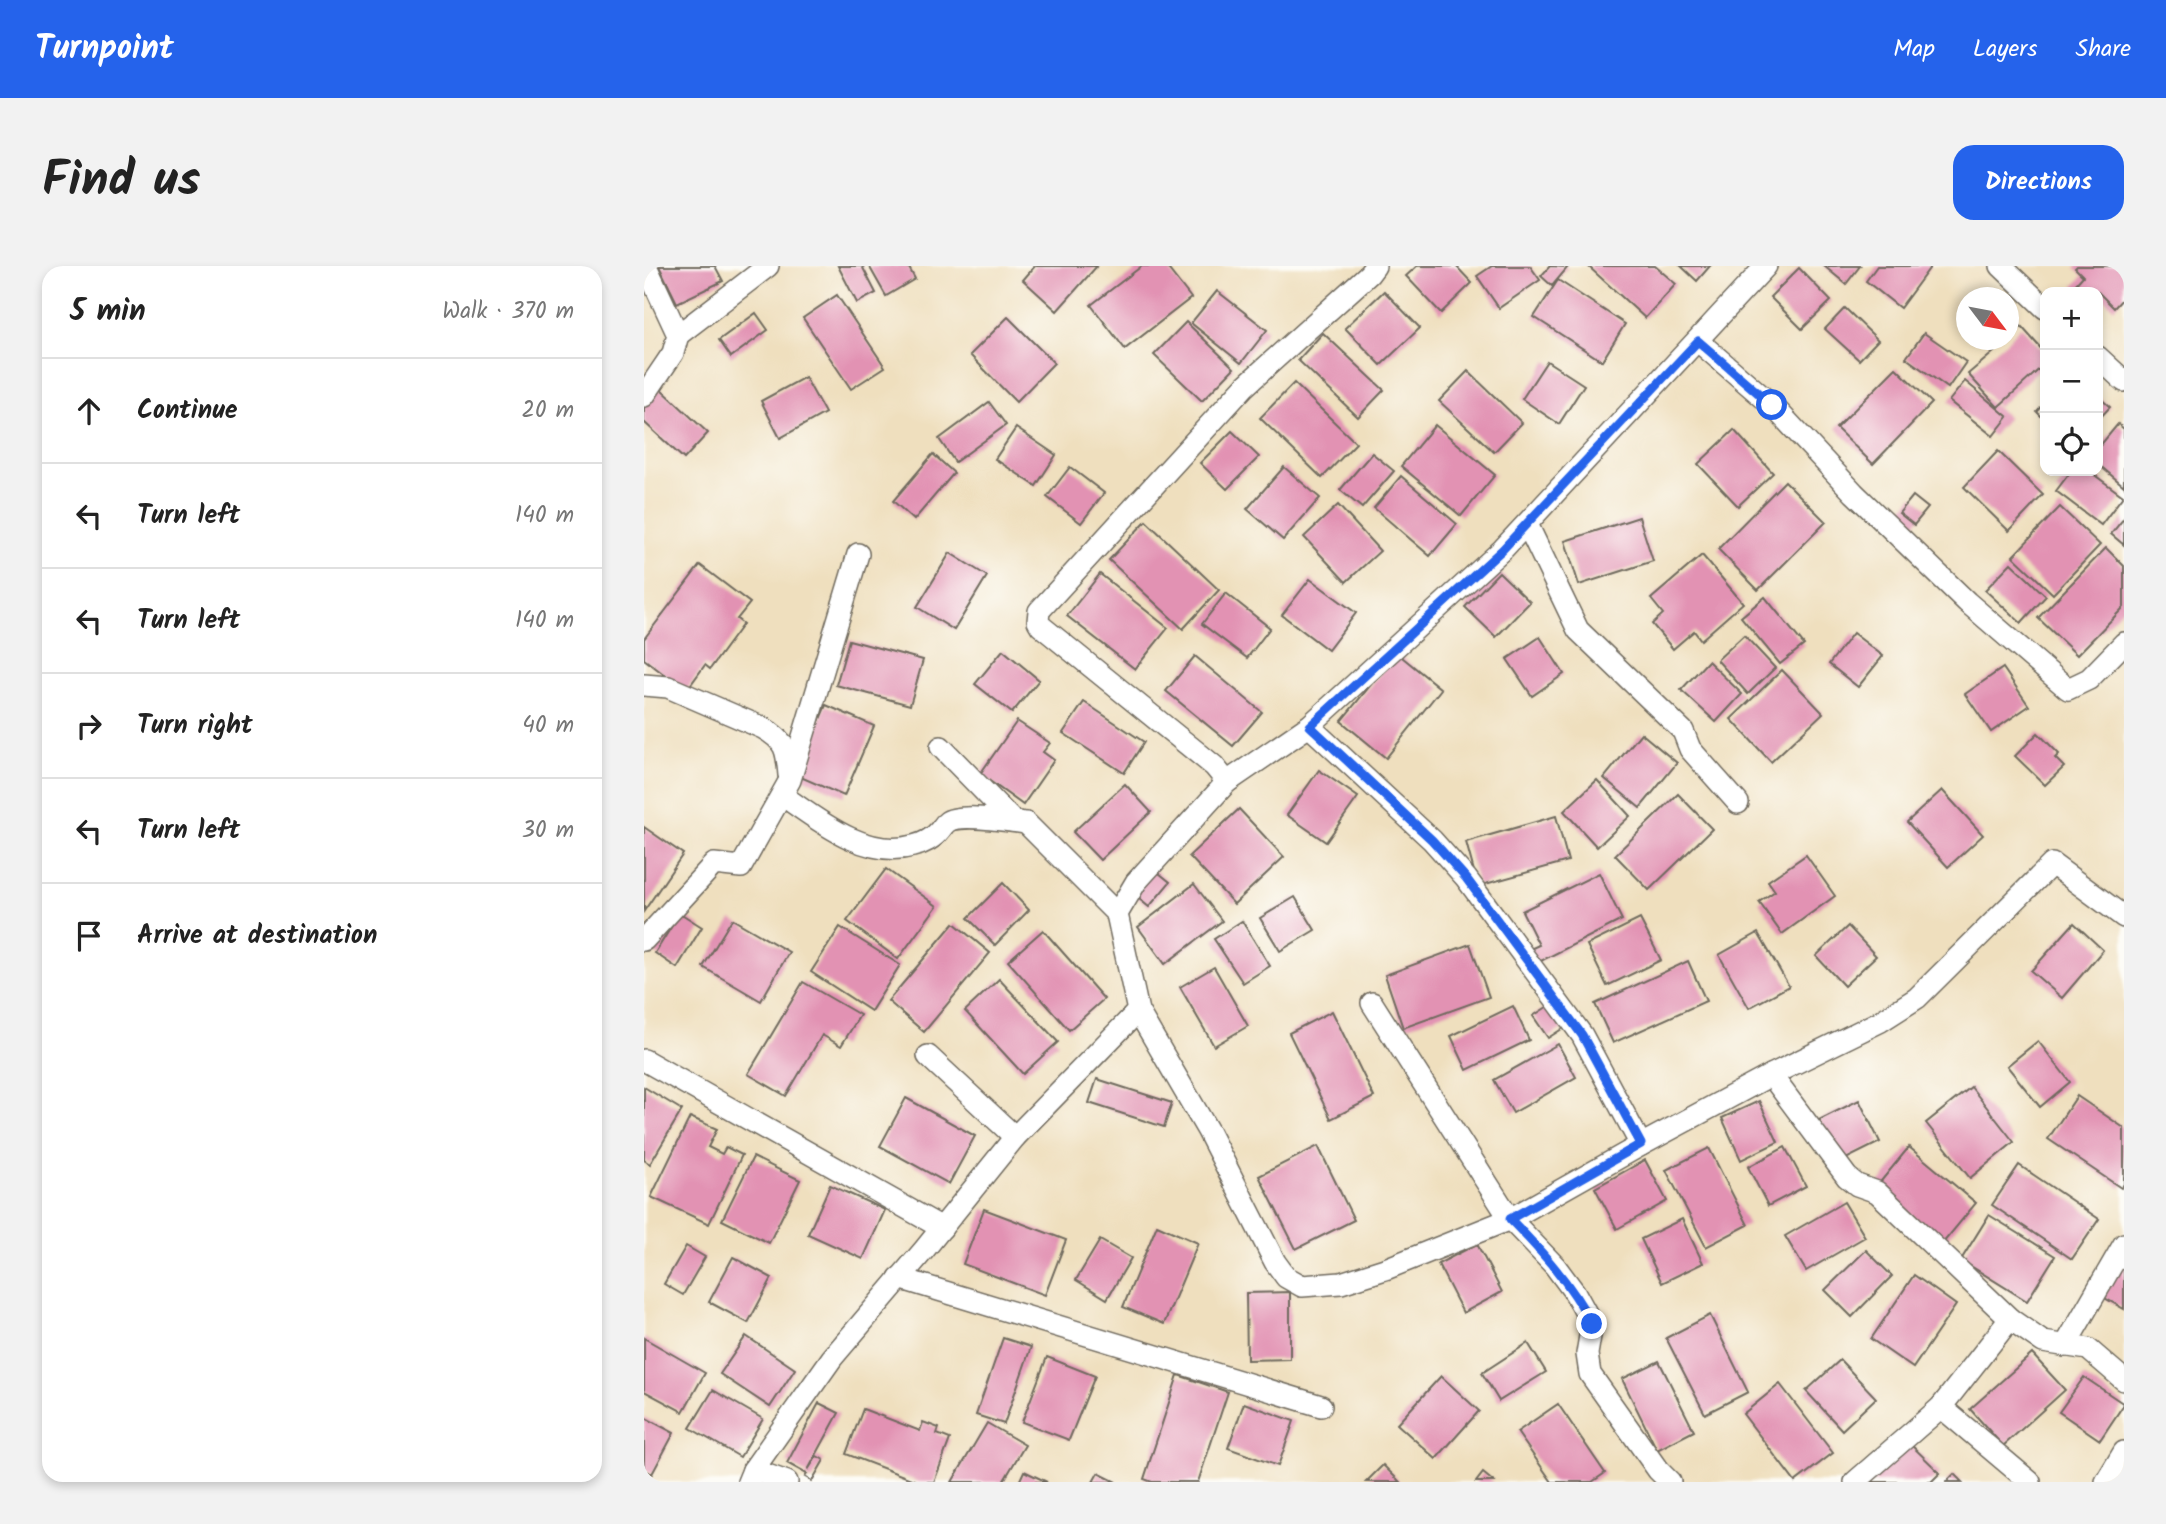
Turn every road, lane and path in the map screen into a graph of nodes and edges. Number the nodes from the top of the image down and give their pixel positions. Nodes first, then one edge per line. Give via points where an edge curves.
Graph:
1 (646, 266) edge
2 (768, 266) edge
3 (1375, 266) edge
4 (1766, 266) edge
5 (2001, 266) edge
6 (2040, 303) edge
7 (678, 334) junction
8 (1698, 341) junction
9 (2103, 362) edge
10 (2124, 381) edge
11 (644, 396) edge
12 (1527, 524) junction
13 (858, 554) dead end
14 (2124, 643) edge
15 (644, 685) edge
16 (1310, 726) junction
17 (941, 747) dead end
18 (1227, 782) junction
19 (786, 788) junction
20 (1738, 803) dead end
21 (1013, 821) junction
22 (1117, 914) junction
23 (2124, 917) edge
24 (644, 940) edge
25 (1372, 1003) dead end
26 (1138, 1011) junction
27 (928, 1056) dead end
28 (644, 1060) edge
29 (1771, 1075) junction
30 (1015, 1137) junction
31 (1641, 1144) junction
32 (1510, 1219) junction
33 (942, 1228) junction
34 (2124, 1244) edge
35 (899, 1278) junction
36 (2010, 1320) junction
37 (2065, 1346) junction
38 (2124, 1380) edge
39 (1321, 1406) dead end
40 (1941, 1407) junction
41 (2124, 1452) edge
42 (751, 1476) edge
43 (787, 1482) edge
44 (1670, 1482) edge
45 (1855, 1482) edge
46 (2031, 1482) edge
47 (2106, 1482) edge

1 - 7 street
2 - 7 street
3 - 18 street via 1245,386 1039,611 1041,626 1214,766
4 - 8 street
5 - 6 street
7 - 11 street via 673,353
8 - 12 street
8 - 14 street via 1772,405 1854,493 1967,602 2068,689 2089,679
9 - 10 street
12 - 16 street
12 - 20 street via 1578,630 1683,731 1690,749
13 - 19 street
15 - 19 street via 668,687 778,737 787,750
16 - 18 street
16 - 31 street via 1466,878 1582,1035
17 - 21 street
18 - 22 street via 1136,882
19 - 21 street via 834,830 872,846 913,846 930,839 945,822 960,818
19 - 24 street via 741,867 714,864
21 - 22 street via 1026,823
22 - 26 street
23 - 29 street via 2052,864 1917,998 1881,1021
25 - 32 street
26 - 30 street
26 - 32 street via 1208,1131 1275,1262 1294,1282 1302,1286 1341,1283
27 - 30 street
28 - 33 street
29 - 31 street
29 - 36 street via 1847,1177 1877,1192
30 - 33 street
31 - 32 street
32 - 44 street via 1576,1293 1592,1324 1587,1354 1590,1374
33 - 35 street
34 - 37 street
35 - 39 street
35 - 42 street via 832,1358
36 - 37 street via 2043,1342
36 - 40 street
37 - 38 street via 2088,1349
40 - 45 street
40 - 46 street
41 - 47 street
42 - 43 street

